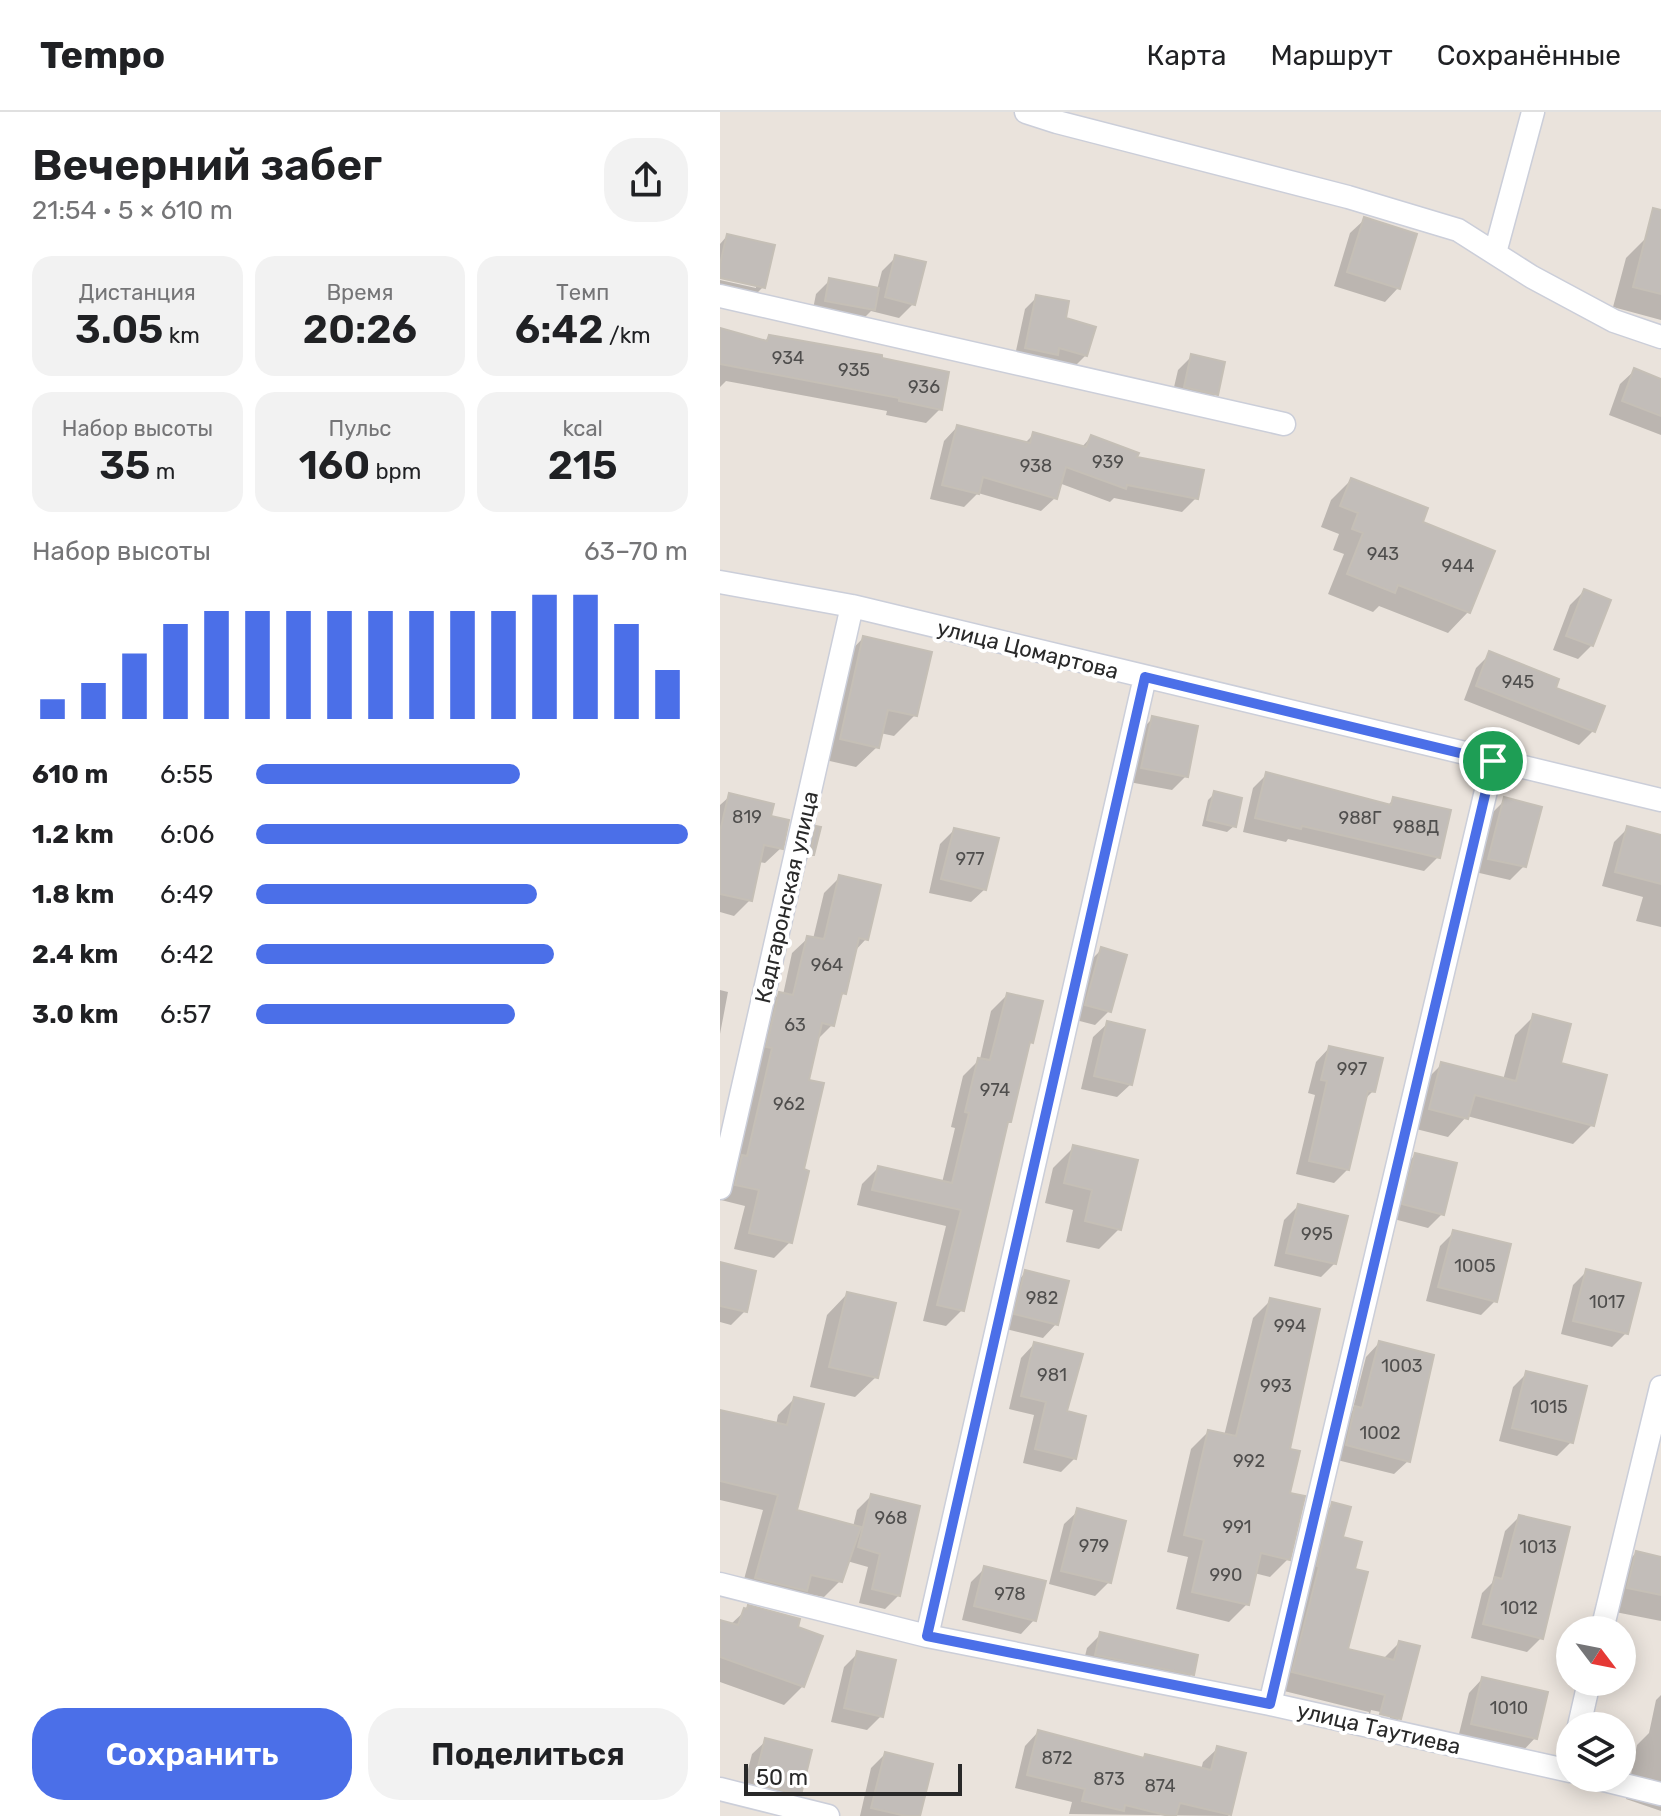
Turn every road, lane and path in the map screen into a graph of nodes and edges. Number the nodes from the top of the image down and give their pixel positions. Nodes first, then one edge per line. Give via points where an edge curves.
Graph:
1 (1026, 112) edge
2 (1533, 112) edge
3 (1495, 253) junction
4 (720, 296) edge
5 (1661, 337) edge
6 (1284, 424) dead end
7 (720, 582) edge
8 (852, 606) junction
9 (1145, 677) junction
10 (1493, 761) junction
11 (1661, 800) edge
12 (720, 1188) edge
13 (1661, 1387) edge
14 (720, 1584) edge
15 (1605, 1616) edge
16 (927, 1636) junction
17 (1270, 1704) junction
18 (1556, 1765) edge
19 (1636, 1788) edge
20 (720, 1789) edge
21 (1661, 1794) edge
22 (828, 1816) edge

1 - 3 street via 1458,230
2 - 3 street
3 - 5 street via 1614,321
4 - 6 street
7 - 8 street, улица Цомартова
8 - 9 street, улица Цомартова
8 - 12 street, Кадгаронская улица
9 - 10 street, улица Цомартова
9 - 16 street
10 - 11 street, улица Цомартова
10 - 17 street
13 - 15 street
14 - 16 street, улица Таутиева
16 - 17 street, улица Таутиева
17 - 18 street, улица Таутиева
19 - 21 street
20 - 22 street

